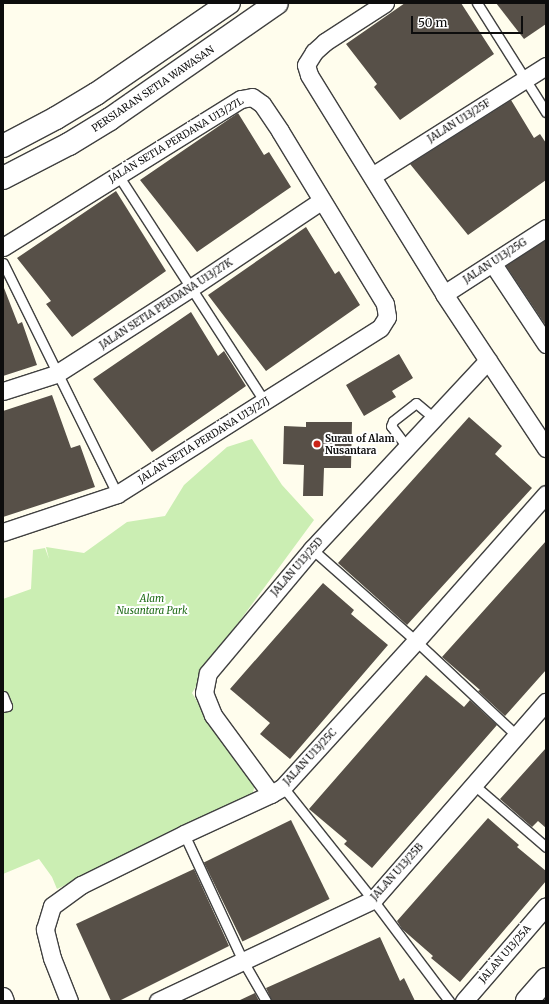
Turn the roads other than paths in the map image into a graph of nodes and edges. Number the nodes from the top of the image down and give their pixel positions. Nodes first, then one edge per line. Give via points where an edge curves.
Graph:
1 (218, 3) edge
2 (229, 3) edge
3 (277, 3) edge
4 (385, 3) edge
5 (477, 3) edge
6 (185, 33) junction
7 (546, 66) edge
8 (524, 80) junction
9 (546, 112) edge
10 (3, 146) edge
11 (118, 175) junction
12 (372, 176) junction
13 (3, 178) edge
14 (322, 201) junction
15 (546, 228) edge
16 (3, 247) edge
17 (3, 263) edge
18 (493, 264) junction
19 (192, 288) junction
20 (444, 294) junction
21 (387, 317) joint
22 (546, 344) edge
23 (488, 360) junction
24 (56, 374) junction
25 (3, 391) edge
26 (265, 402) junction
27 (434, 418) junction
28 (408, 447) junction
29 (546, 448) edge
30 (117, 494) junction
31 (546, 494) edge
32 (3, 532) edge
33 (312, 549) junction
34 (416, 641) junction
35 (3, 696) edge
36 (546, 702) edge
37 (3, 707) edge
38 (516, 735) junction
39 (473, 784) junction
40 (277, 791) junction
41 (184, 834) junction
42 (546, 847) edge
43 (373, 900) junction
44 (546, 906) edge
45 (243, 961) junction
46 (546, 979) edge
47 (3, 996) edge
48 (5, 1001) edge
49 (69, 1001) edge
50 (158, 1001) edge
51 (266, 1001) edge
52 (449, 1001) edge
53 (464, 1001) edge
54 (527, 1001) edge

1 - 6 street
2 - 6 street
3 - 13 street, PERSIARAN SETIA WAWASAN via 110,119
4 - 12 street via 325,42 314,52 306,65 314,84
5 - 8 lane
6 - 10 street via 96,94
7 - 8 street, JALAN U13/25F
8 - 9 lane
8 - 12 street, JALAN U13/25F
11 - 14 street, JALAN SETIA PERDANA U13/27L via 241,100 252,97 262,104
11 - 16 street, JALAN SETIA PERDANA U13/27L
11 - 19 lane
12 - 20 street
14 - 19 street, JALAN SETIA PERDANA U13/27K
14 - 21 street, JALAN SETIA PERDANA U13/27L via 385,304
15 - 18 street, JALAN U13/25G
17 - 24 lane
18 - 20 street, JALAN U13/25G
18 - 22 street
19 - 24 street, JALAN SETIA PERDANA U13/27K
19 - 26 lane
20 - 23 street
21 - 26 street, JALAN SETIA PERDANA U13/27J via 380,328
23 - 27 street, JALAN U13/25D
23 - 29 street
24 - 25 street, JALAN SETIA PERDANA U13/27K
24 - 30 lane
26 - 30 street, JALAN SETIA PERDANA U13/27J
27 - 28 street, JALAN U13/25D
27 - 28 lane via 416,403 393,420 391,426
28 - 33 street, JALAN U13/25D
30 - 32 street, JALAN SETIA PERDANA U13/27J
31 - 34 street, JALAN U13/25C
33 - 34 lane
33 - 40 street, JALAN U13/25D via 208,673 204,693 213,716
34 - 38 lane
34 - 40 street, JALAN U13/25C
35 - 37 lane via 7,706
36 - 38 street, JALAN U13/25B
38 - 39 street, JALAN U13/25B
39 - 42 lane
39 - 43 street, JALAN U13/25B
40 - 41 street, JALAN U13/25C
40 - 43 lane
41 - 45 lane
41 - 49 street, JALAN U13/25C via 81,884 52,906 45,929 52,958
43 - 45 street, JALAN U13/25B
43 - 52 lane
44 - 53 street, JALAN U13/25A
45 - 50 street, JALAN U13/25B
45 - 51 lane
46 - 54 street
47 - 48 street

